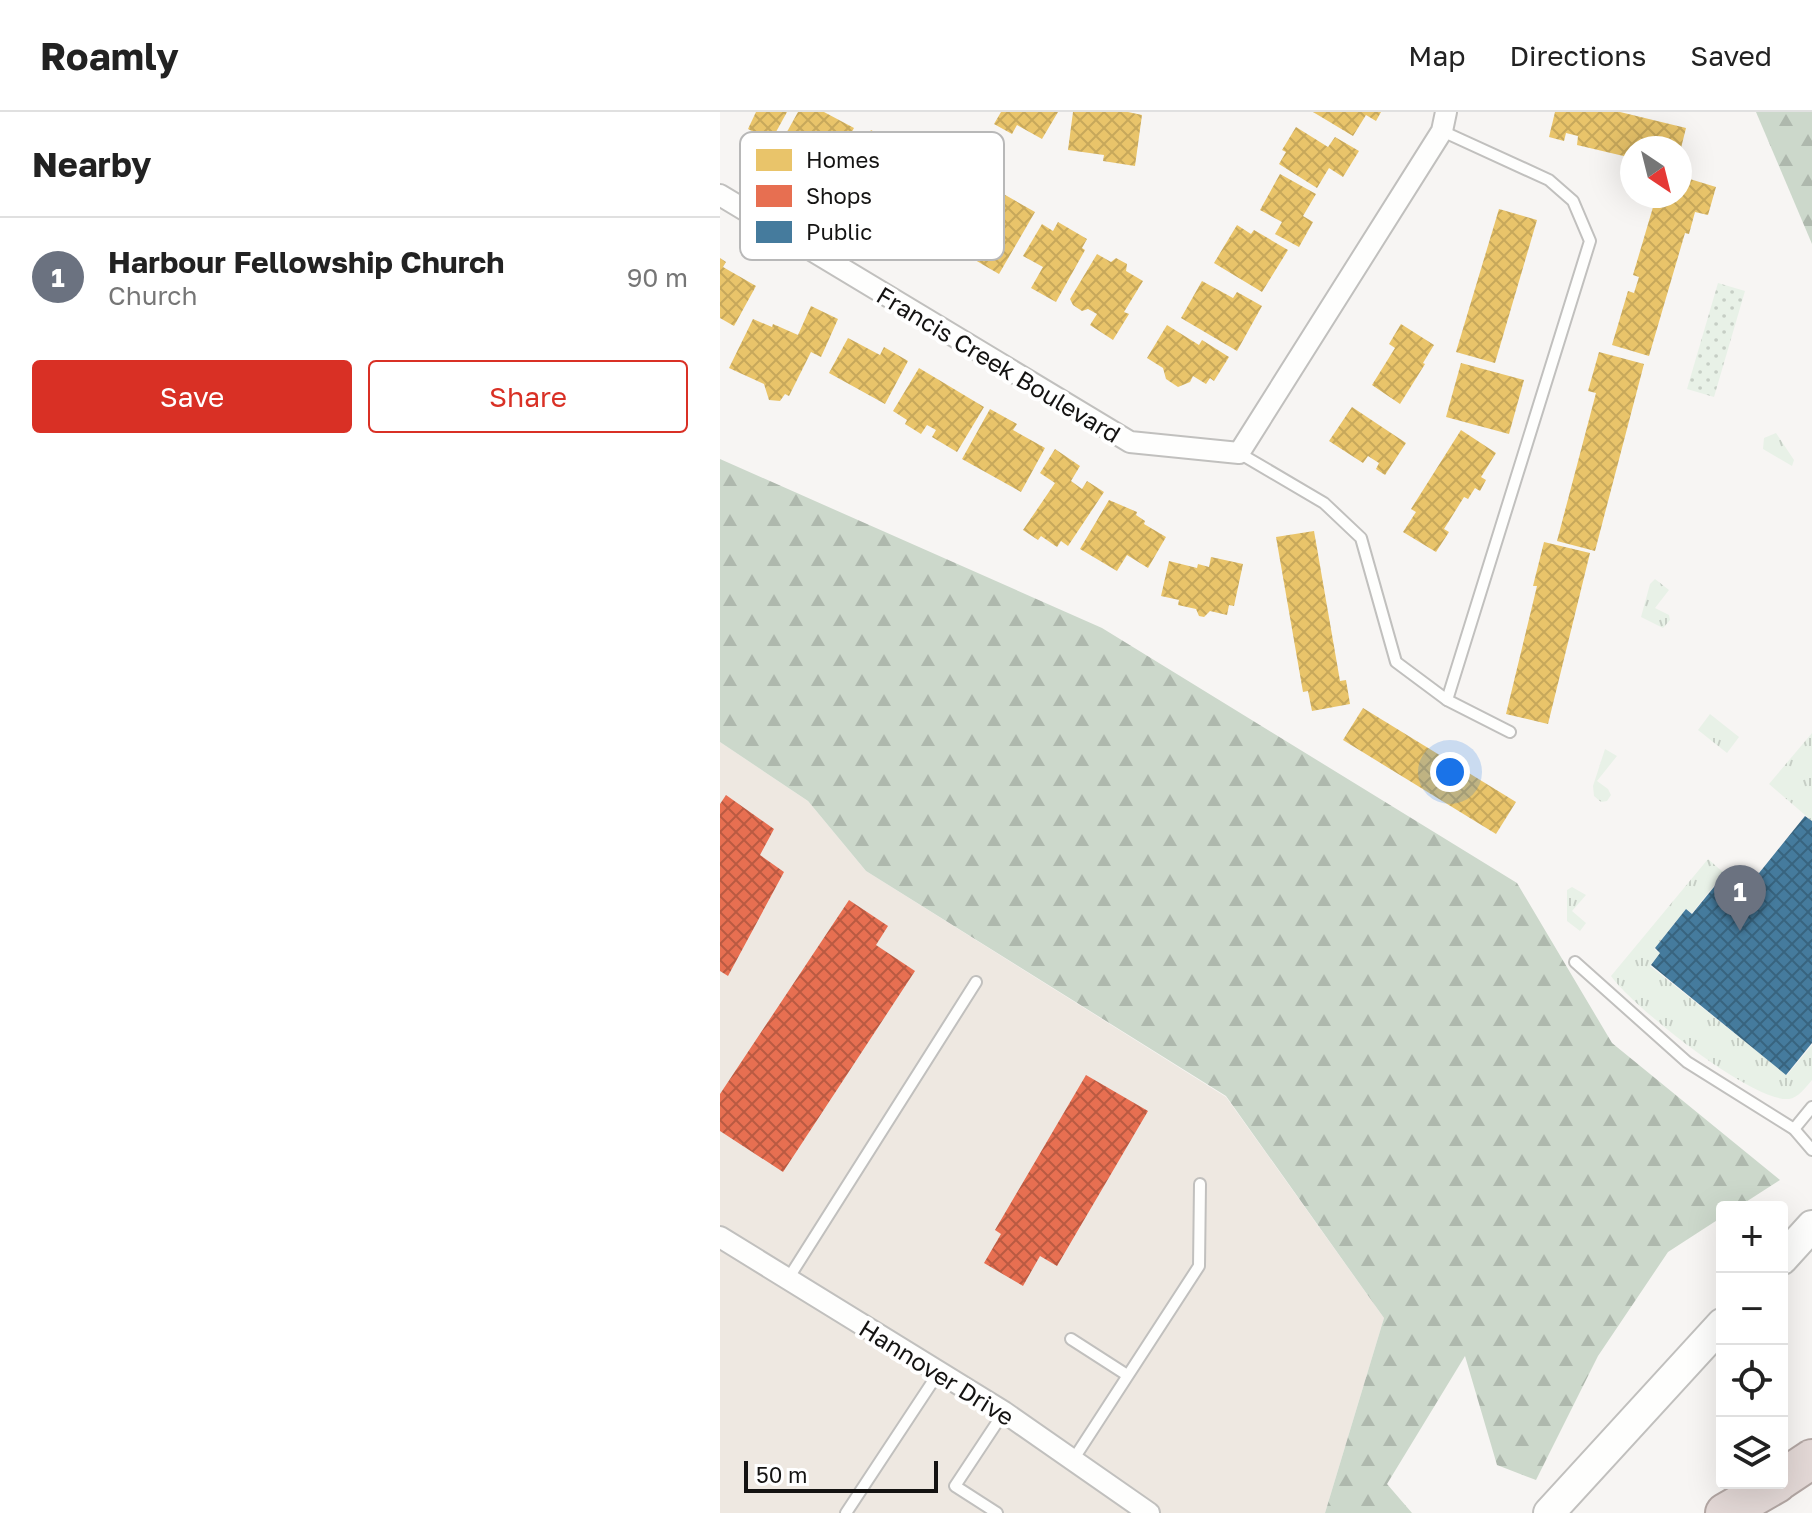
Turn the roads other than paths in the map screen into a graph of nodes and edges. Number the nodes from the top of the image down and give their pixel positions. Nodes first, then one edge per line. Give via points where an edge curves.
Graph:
1 (1444, 122) edge
2 (720, 195) edge
3 (740, 207) edge
4 (828, 260) edge
5 (1239, 453) junction
6 (1447, 700) junction
7 (1510, 732) dead end
8 (1575, 962) dead end
9 (976, 982) dead end
10 (1812, 1107) edge
11 (1794, 1129) junction
12 (1812, 1150) edge
13 (1200, 1184) dead end
14 (1812, 1226) edge
15 (720, 1237) edge
16 (1788, 1252) edge
17 (788, 1279) junction
18 (1716, 1331) edge
19 (1071, 1339) dead end
20 (939, 1372) junction
21 (1127, 1375) junction
22 (1004, 1412) junction
23 (1073, 1460) junction
24 (1812, 1461) edge
25 (1788, 1476) edge
26 (1767, 1489) edge
27 (846, 1513) edge
28 (997, 1513) edge
29 (1149, 1513) edge
30 (1549, 1513) edge
31 (1725, 1513) edge

1 - 5 street
1 - 6 lane via 1549,180 1573,201 1590,241
2 - 3 street, Francis Creek Boulevard
4 - 5 street, Francis Creek Boulevard via 1130,442
5 - 6 lane via 1324,503 1361,538 1396,662
6 - 7 lane
8 - 11 lane via 1687,1062
9 - 17 lane
10 - 11 lane
11 - 12 lane
13 - 21 lane via 1199,1266
14 - 16 main road
15 - 17 street, Hannover Drive
17 - 20 street, Hannover Drive
18 - 30 main road
19 - 21 lane
20 - 22 street, Hannover Drive
20 - 27 lane
21 - 23 lane
22 - 23 street, Hannover Drive
22 - 28 lane via 955,1486
23 - 29 street, Hannover Drive
24 - 25 highway
26 - 31 highway

